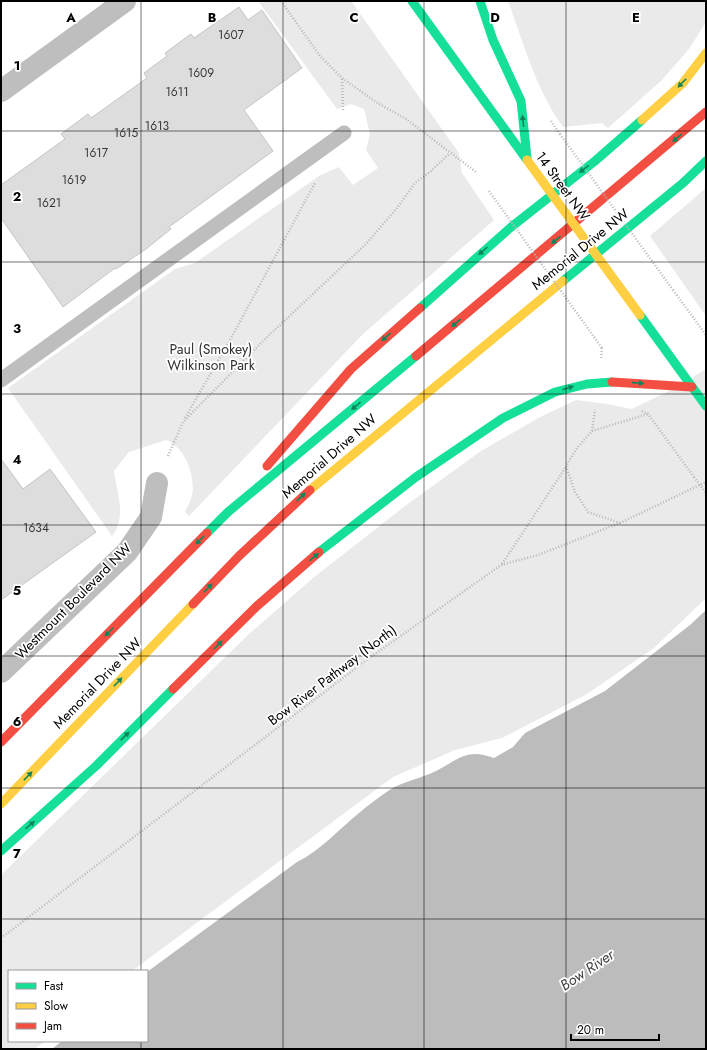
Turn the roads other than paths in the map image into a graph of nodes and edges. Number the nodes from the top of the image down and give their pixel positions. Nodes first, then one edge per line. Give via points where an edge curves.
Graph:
1 (125, 1) edge
2 (412, 1) edge
3 (480, 1) edge
4 (706, 53) edge
5 (1, 91) edge
6 (706, 112) edge
7 (344, 133) road end
8 (527, 160) junction
9 (706, 161) edge
10 (1, 380) edge
11 (692, 387) junction
12 (706, 406) edge
13 (157, 483) dead end
14 (228, 512) junction
15 (1, 672) edge
16 (1, 742) edge
17 (1, 804) edge
18 (1, 851) edge

1 - 5 street
2 - 8 main road, 14 Street NW
8 -> 3 main road via 521,101 493,40
4 -> 14 main road via 683,83 595,161 510,228 350,369
6 -> 14 main road, Memorial Drive NW
7 - 10 lane
8 - 11 main road, 14 Street NW, bridge
17 -> 9 main road, Memorial Drive NW via 239,556 321,479 683,183
11 - 12 main road, 14 Street NW
18 -> 11 main road via 72,788 258,605 386,498 453,451 531,403 570,387 605,382
13 - 15 street, Westmount Boulevard NW via 151,516 127,552
14 -> 16 main road, Memorial Drive NW

